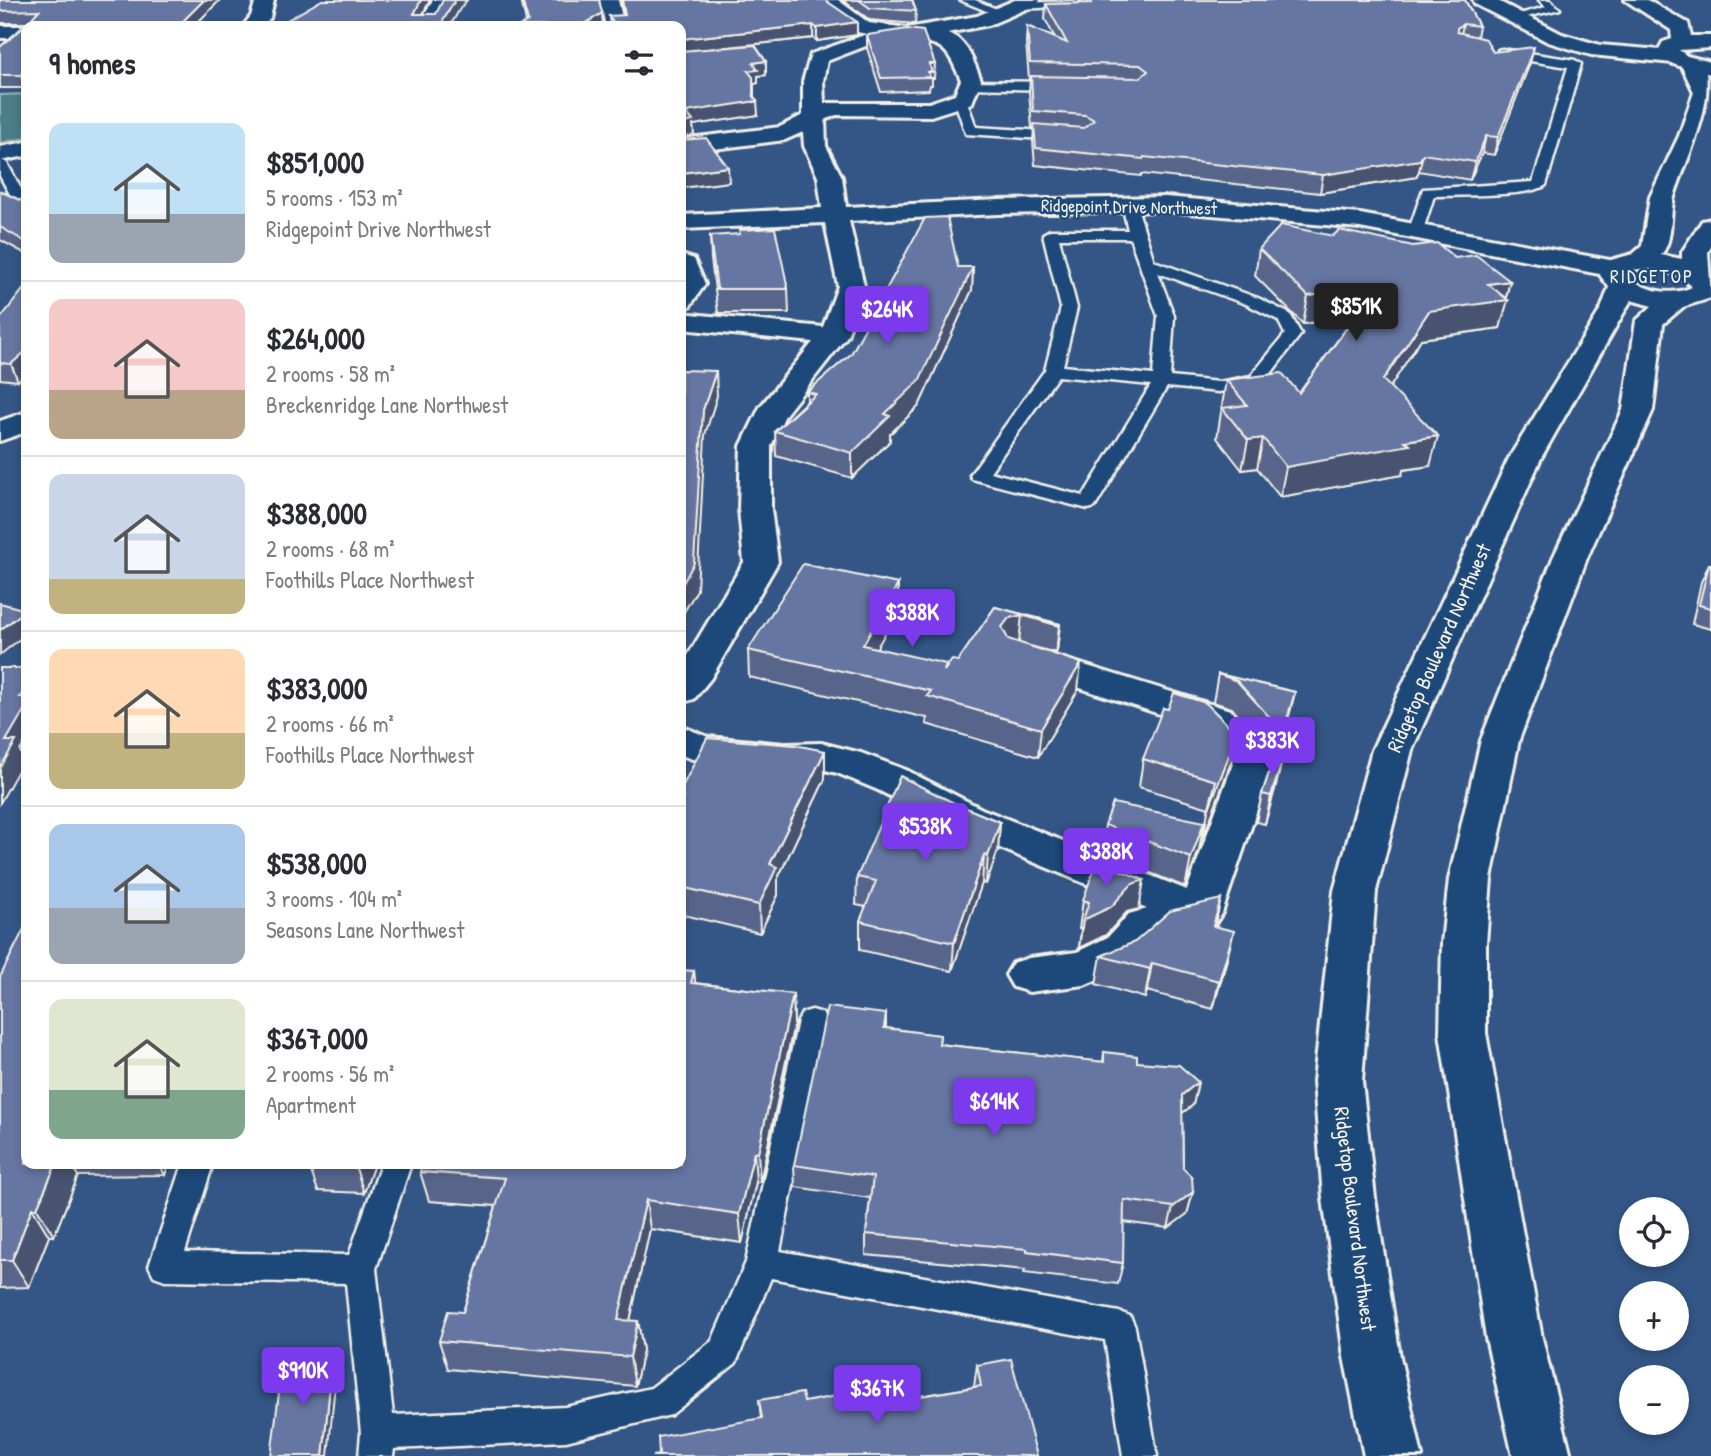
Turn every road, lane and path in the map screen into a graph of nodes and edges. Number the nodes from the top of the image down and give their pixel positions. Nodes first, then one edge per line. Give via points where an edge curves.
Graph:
1 (265, 0) edge
2 (442, 0) edge
3 (609, 0) edge
4 (829, 0) edge
5 (965, 0) edge
6 (1482, 0) edge
7 (1544, 0) edge
8 (1634, 0) edge
9 (1084, 4) edge
10 (1016, 6) edge
11 (1514, 17) junction
12 (257, 21) edge
13 (430, 21) edge
14 (614, 21) edge
15 (1702, 24) edge
16 (0, 32) edge
17 (21, 32) edge
18 (911, 33) junction
19 (1555, 38) junction
20 (1484, 50) edge
21 (1686, 55) edge
22 (1530, 57) junction
23 (1073, 86) edge
24 (965, 92) junction
25 (813, 118) junction
26 (1070, 137) edge
27 (686, 145) edge
28 (21, 150) edge
29 (0, 154) edge
30 (0, 163) edge
31 (21, 202) edge
32 (1129, 204) junction
33 (835, 214) junction
34 (686, 222) edge
35 (1711, 226) edge
36 (1416, 230) junction
37 (1136, 234) junction
38 (1147, 264) junction
39 (686, 267) edge
40 (1625, 272) junction
41 (1699, 289) edge
42 (686, 293) edge
43 (686, 321) edge
44 (833, 336) junction
45 (1053, 370) junction
46 (1161, 382) junction
47 (21, 423) edge
48 (0, 432) edge
49 (1020, 656) edge
50 (686, 685) edge
51 (686, 742) edge
52 (1200, 913) junction
53 (1029, 975) dead end
54 (811, 1021) dead end
55 (196, 1169) edge
56 (394, 1169) edge
57 (762, 1262) junction
58 (360, 1269) junction
59 (377, 1444) edge
60 (1140, 1456) edge
61 (1393, 1456) edge
62 (1542, 1456) edge

1 - 12 street
2 - 13 street
3 - 14 street
4 - 18 street via 864,27
5 - 10 lane
6 - 11 street
7 - 11 lane via 1554,9
8 - 21 street, Ridgetop Boulevard Northwest via 1681,27
9 - 10 lane
10 - 18 street via 982,21
11 - 19 street
15 - 21 street
16 - 17 street
18 - 24 street via 945,38 959,52 971,80
18 - 25 street via 861,41 818,58
19 - 21 street via 1598,51
19 - 22 lane
20 - 22 lane
21 - 40 street, Ridgetop Boulevard Northwest via 1705,92 1662,197 1654,248
22 - 36 lane via 1575,65 1539,185 1428,192
23 - 24 lane
24 - 25 street via 931,110 832,108
24 - 26 lane via 971,131
25 - 27 street via 785,133
25 - 33 street via 815,146 830,177
28 - 29 street
30 - 31 lane
32 - 33 street, Ridgepoint Drive Northwest
32 - 36 street, Ridgepoint Drive Northwest via 1294,213
32 - 37 lane
33 - 34 street, Ridgepoint Drive Northwest
33 - 44 street via 851,286
35 - 41 street via 1695,252
36 - 40 street, Ridgepoint Drive Northwest
37 - 38 lane
37 - 45 lane via 1050,234 1069,308
38 - 46 lane via 1166,316
38 - 46 lane via 1252,301 1284,317 1293,334 1258,380 1219,387
39 - 42 street via 692,284
40 - 41 street, Ridgepoint Drive Northwest via 1654,298
40 - 61 street, Ridgetop Boulevard Northwest via 1615,309 1525,458 1392,750 1355,891 1338,1082 1372,1357
41 - 62 street via 1650,321 1638,410 1570,558 1500,740 1470,879 1463,1033 1514,1338
43 - 44 street
44 - 50 street via 771,413 756,446 755,509 761,562
45 - 46 lane
45 - 46 lane via 979,474 1088,503
47 - 48 street
49 - 52 street via 1216,719 1254,758
51 - 52 street via 701,749 821,756 847,762 968,819
52 - 53 street via 1145,926 1124,949 1084,968
54 - 57 lane
55 - 58 lane via 165,1266
56 - 58 lane
57 - 59 lane via 724,1352 659,1403 566,1424
57 - 60 lane via 1119,1327
58 - 59 lane

